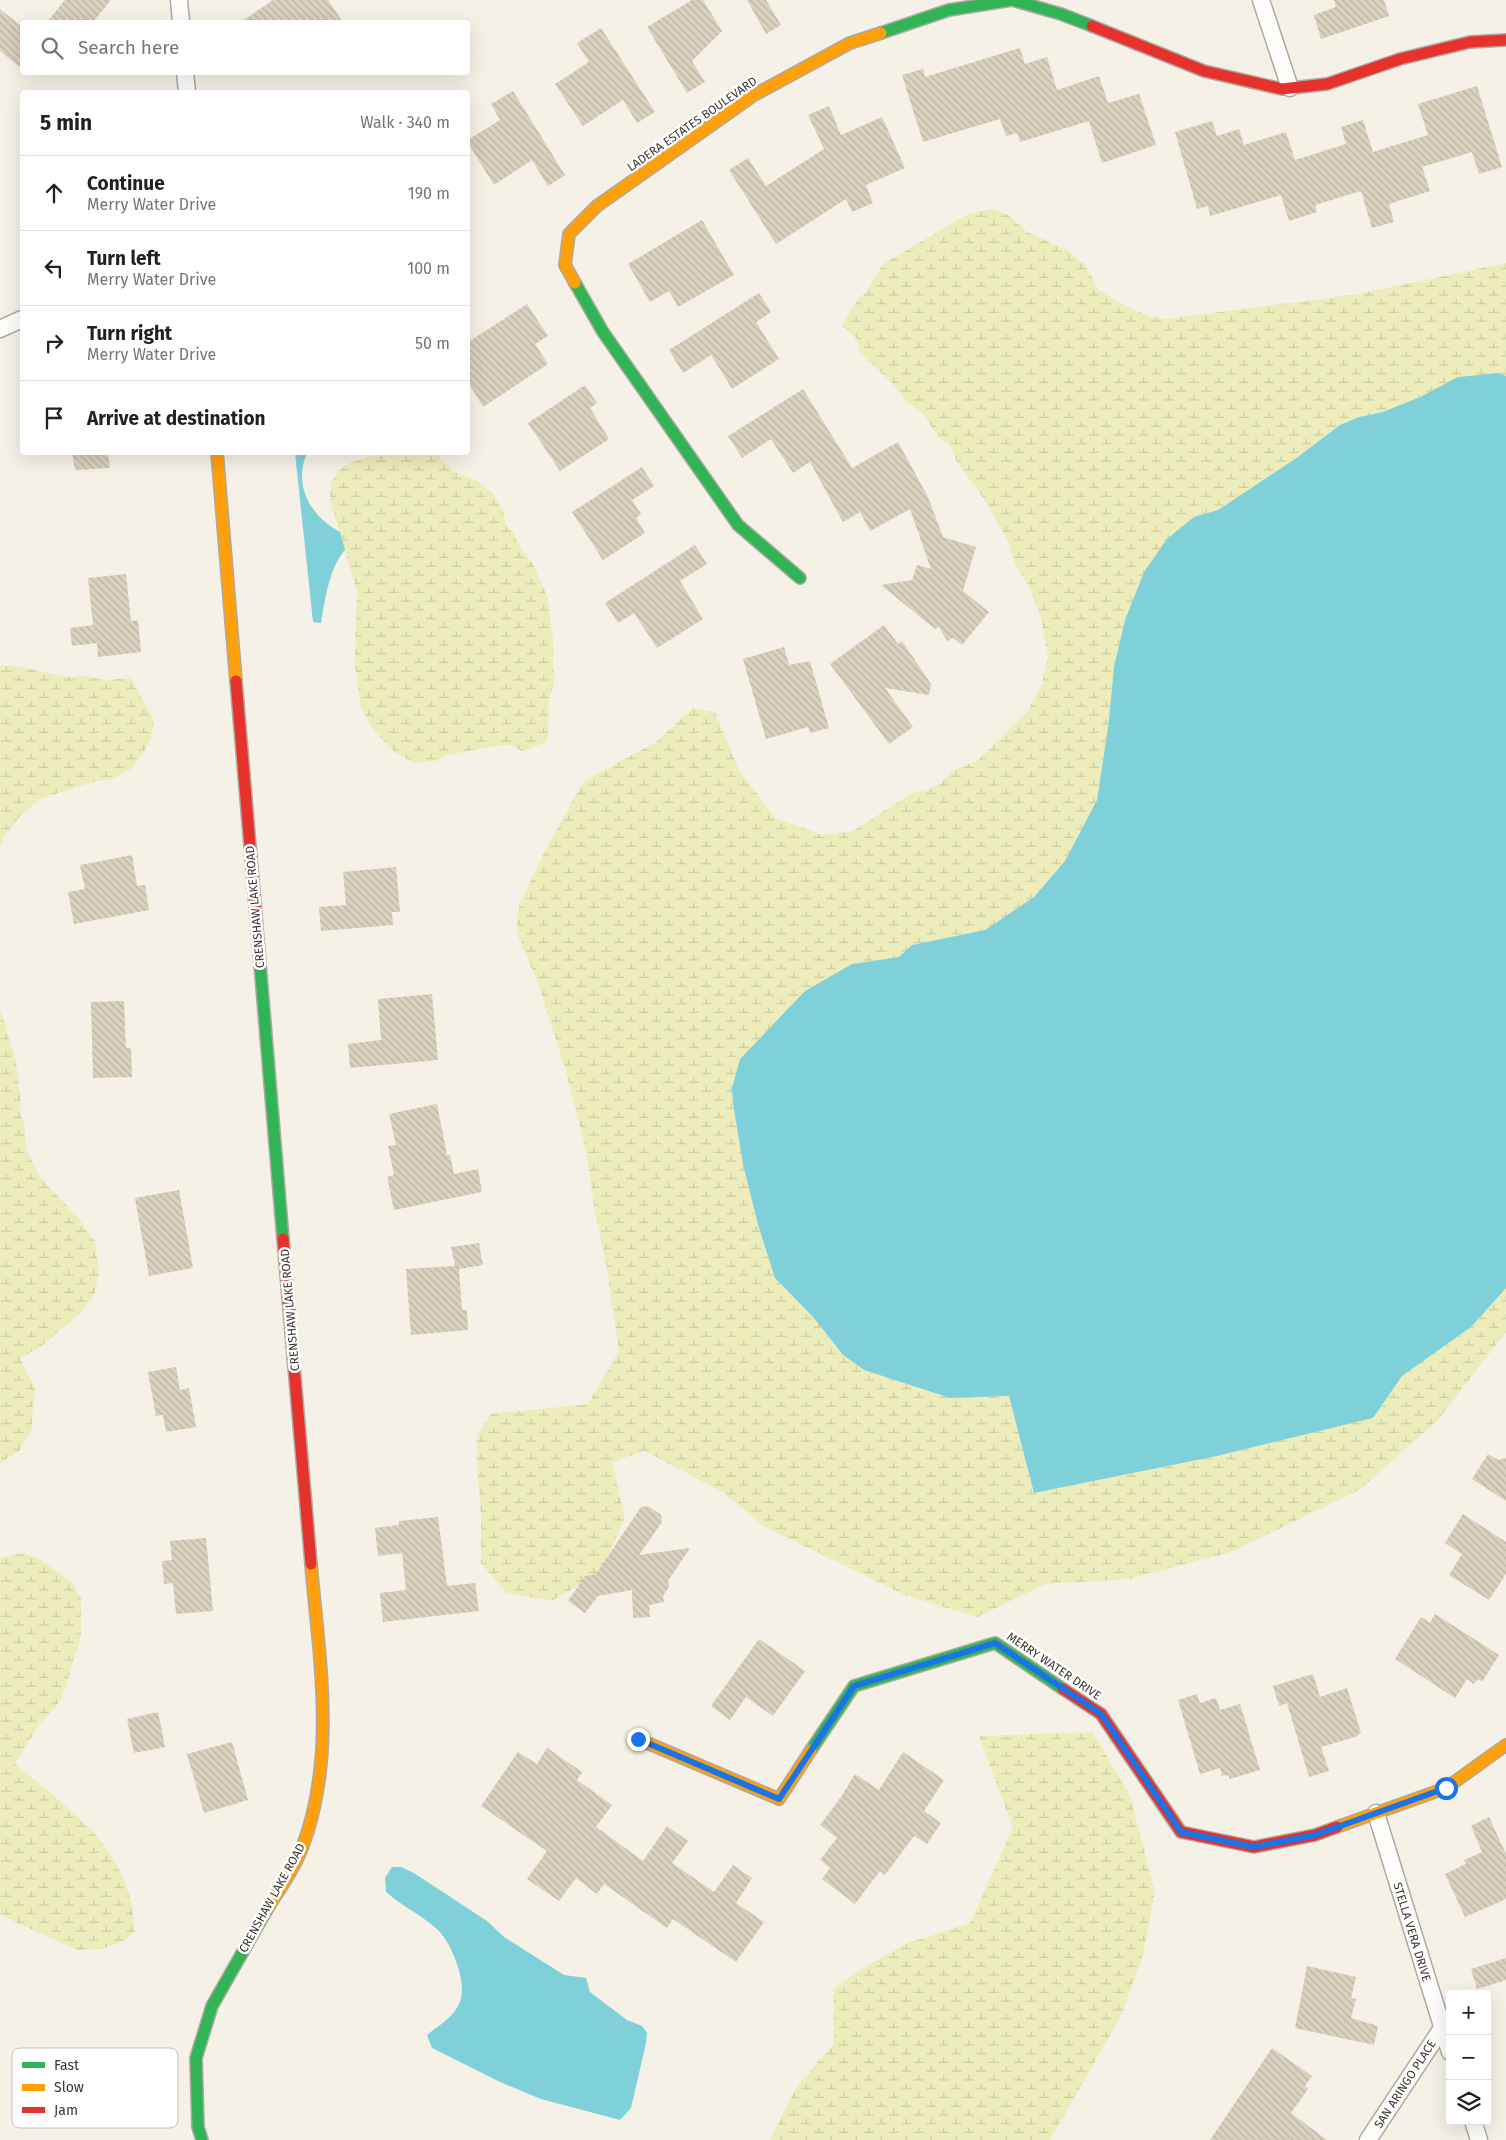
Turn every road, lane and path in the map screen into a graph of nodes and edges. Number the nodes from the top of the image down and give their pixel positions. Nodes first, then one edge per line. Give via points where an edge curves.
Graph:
1 (179, 0) edge
2 (1261, 0) edge
3 (181, 20) edge
4 (1506, 40) edge
5 (185, 75) edge
6 (1290, 88) junction
7 (187, 90) edge
8 (20, 320) edge
9 (0, 329) edge
10 (217, 455) edge
11 (800, 578) dead end
12 (638, 1739) dead end
13 (1506, 1745) edge
14 (1376, 1813) junction
15 (1442, 2028) junction
16 (1446, 2040) edge
17 (1474, 2125) edge
18 (202, 2140) edge
19 (1368, 2140) edge
20 (1479, 2140) edge

1 - 3 street
2 - 6 street
4 - 6 street, LADERA ESTATES BOULEVARD via 1470,42 1400,59 1327,84
5 - 7 street
6 - 11 street, LADERA ESTATES BOULEVARD via 1282,89 1204,71 1061,14 1012,0 949,10 850,43 754,95 597,206 568,234 565,265 603,332 738,525
8 - 9 street
10 - 18 street, CRENSHAW LAKE ROAD via 324,1720 317,1798 302,1849 212,2006 196,2058 198,2127
12 - 14 street, MERRY WATER DRIVE via 779,1799 854,1686 995,1643 1101,1714 1181,1832 1254,1847 1315,1835
13 - 14 street, MERRY WATER DRIVE via 1446,1788
14 - 15 street, STELLA VERA DRIVE
15 - 16 street, STELLA VERA DRIVE
15 - 19 street, SAN ARINGO PLACE
17 - 20 street

